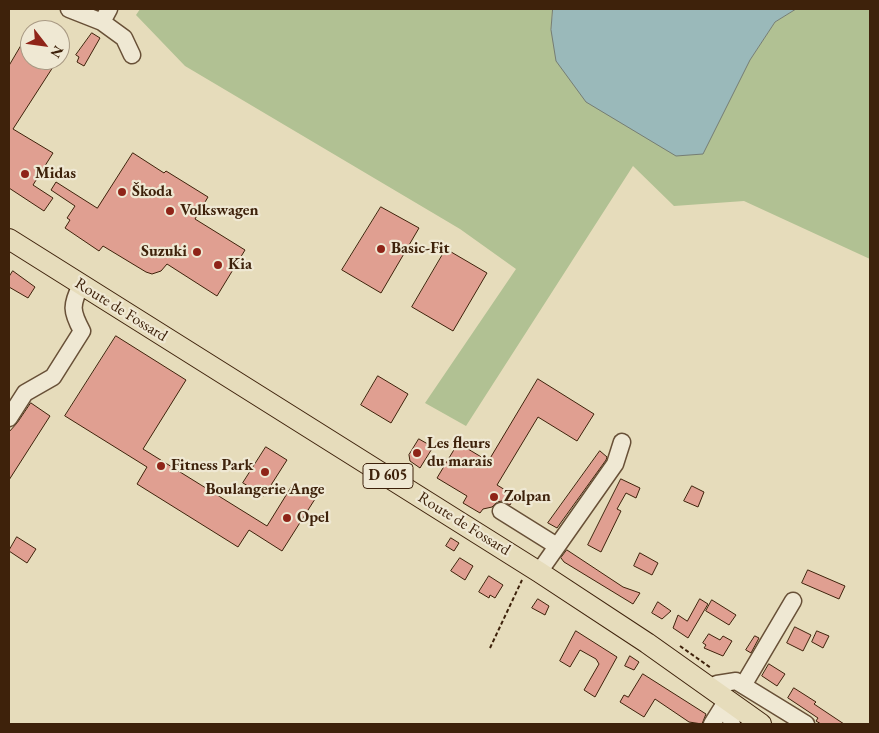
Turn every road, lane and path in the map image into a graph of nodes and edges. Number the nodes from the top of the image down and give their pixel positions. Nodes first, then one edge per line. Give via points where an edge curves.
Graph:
1 (69, 9) edge
2 (105, 15) edge
3 (132, 55) dead end
4 (9, 239) edge
5 (81, 285) junction
6 (9, 418) edge
7 (622, 442) dead end
8 (501, 511) dead end
9 (557, 546) junction
10 (534, 568) junction
11 (793, 601) dead end
12 (490, 648) dead end
13 (744, 684) junction
14 (726, 705) edge
15 (712, 724) edge
16 (761, 724) edge
17 (806, 724) edge

1 - 2 street
2 - 3 street via 124,38
4 - 5 main road, Route de Fossard / D 605
5 - 6 street via 73,302 74,316 82,331 53,377 25,393
5 - 10 main road, Route de Fossard / D 605
7 - 9 street via 615,464
8 - 9 street
9 - 10 street
10 - 12 path
10 - 14 main road, Route de Fossard / D 605 via 647,643
11 - 13 street
13 - 14 street via 722,682
13 - 17 street
14 - 15 street
14 - 16 main road, Route de Fossard / D 605

